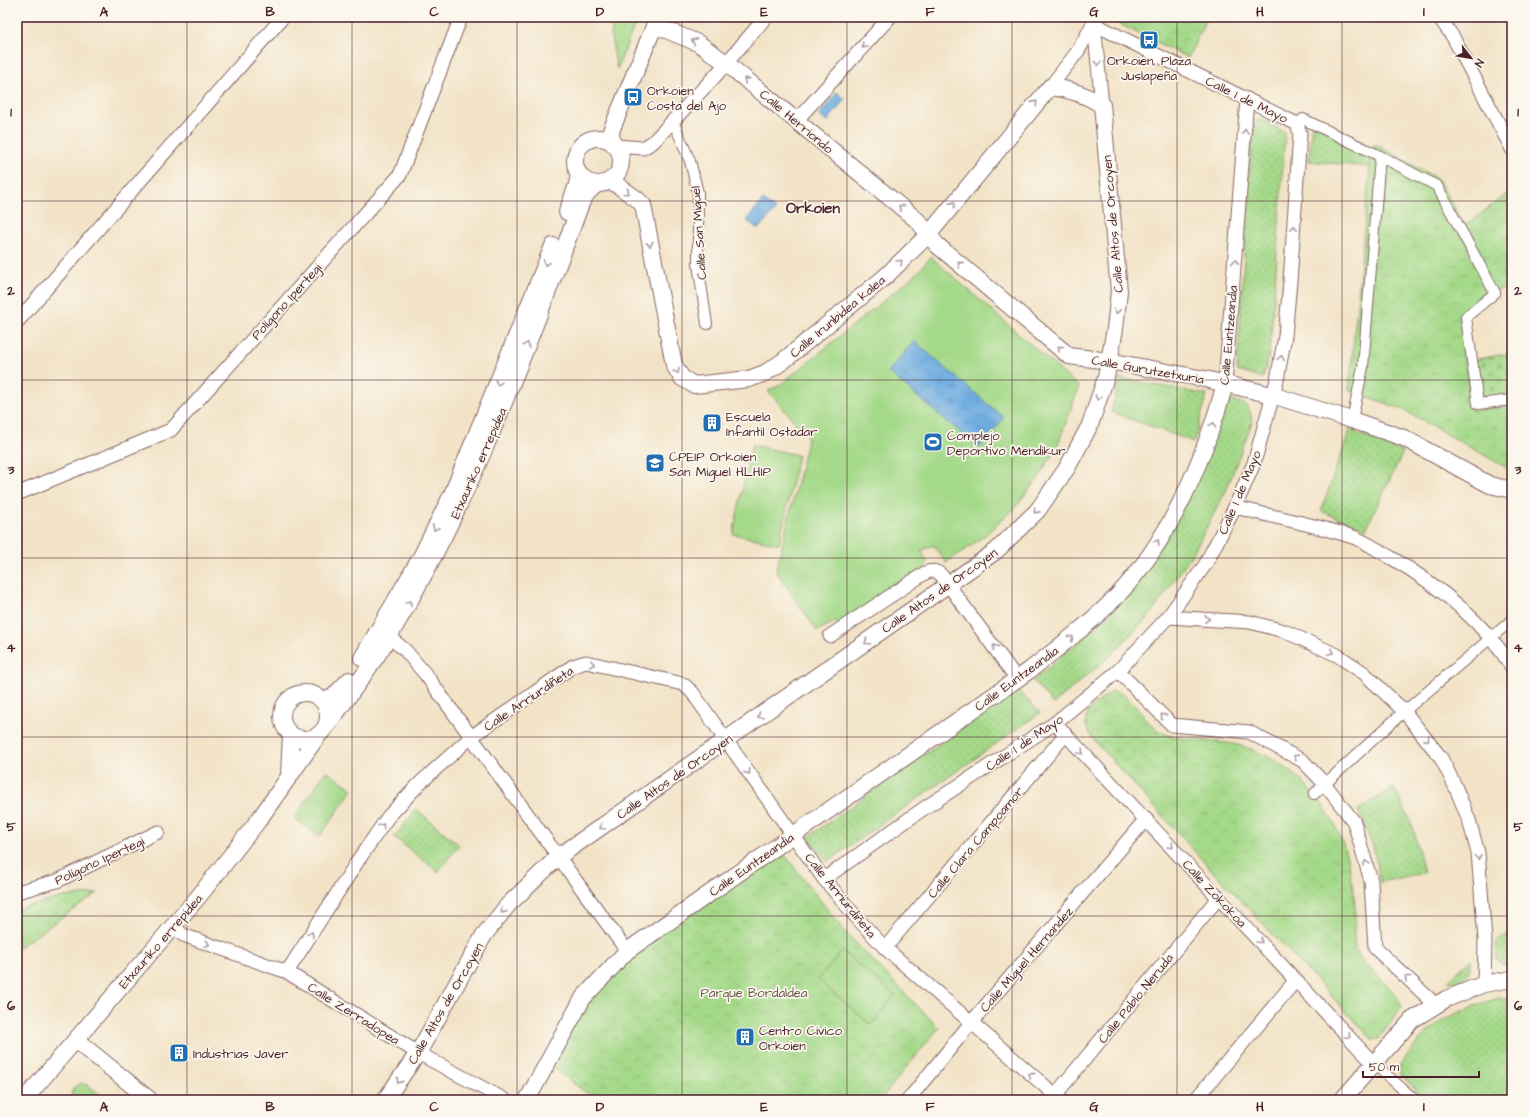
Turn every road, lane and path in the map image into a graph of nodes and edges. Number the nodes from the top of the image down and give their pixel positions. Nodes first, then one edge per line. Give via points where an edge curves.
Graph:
1 (283, 17) edge
2 (460, 17) edge
3 (766, 17) edge
4 (890, 17) edge
5 (1439, 17) edge
6 (653, 20) edge
7 (1095, 20) edge
8 (726, 63) junction
9 (1050, 87) junction
10 (1247, 100) junction
11 (1102, 105) junction
12 (673, 121) junction
13 (796, 122) junction
14 (1297, 124) junction
15 (592, 138) junction
16 (614, 144) junction
17 (1512, 148) edge
18 (1380, 156) junction
19 (579, 174) junction
20 (603, 182) junction
21 (929, 234) junction
22 (17, 322) edge
23 (707, 324) dead end
24 (1109, 361) junction
25 (1225, 384) junction
26 (1272, 396) junction
27 (1512, 400) edge
28 (1352, 420) junction
29 (1512, 490) edge
30 (17, 494) edge
31 (1235, 507) junction
32 (949, 585) junction
33 (1168, 617) junction
34 (1512, 620) edge
35 (830, 636) dead end
36 (389, 637) junction
37 (1492, 638) junction
38 (1512, 668) edge
39 (1118, 671) junction
40 (1017, 679) junction
41 (323, 700) junction
42 (1404, 711) junction
43 (1055, 723) junction
44 (322, 732) junction
45 (291, 735) junction
46 (1065, 735) junction
47 (471, 737) junction
48 (726, 740) junction
49 (289, 776) junction
50 (1324, 783) junction
51 (1314, 794) dead end
52 (1146, 819) junction
53 (158, 832) dead end
54 (794, 834) junction
55 (558, 857) junction
56 (824, 878) junction
57 (17, 892) edge
58 (1219, 897) junction
59 (173, 926) junction
60 (885, 948) junction
61 (627, 951) junction
62 (287, 972) junction
63 (1512, 979) edge
64 (1296, 980) junction
65 (1484, 984) junction
66 (1436, 1005) junction
67 (970, 1024) junction
68 (76, 1040) junction
69 (418, 1053) junction
70 (1373, 1064) junction
71 (1056, 1098) edge
72 (24, 1100) edge
73 (150, 1100) edge
74 (385, 1100) edge
75 (504, 1100) edge
76 (527, 1100) edge
77 (908, 1100) edge
78 (1195, 1100) edge
79 (1342, 1100) edge
80 (1415, 1100) edge

1 - 22 street
2 - 30 street, Polígono Ipertegi via 400,175 171,430
3 - 8 street
4 -> 13 street
5 - 17 street via 1453,37
8 -> 6 street, Calle Herriondo via 698,43
6 - 15 street via 608,114
6 - 16 street via 611,131
7 - 9 street, Calle Irunbidea kalea via 1078,51
7 - 10 street, Calle 1 de Mayo
7 -> 11 street, Calle Altos de Orcoyen
8 - 12 street
13 -> 8 street, Calle Herriondo
9 - 11 street via 1067,89
21 -> 9 street, Calle Irunbidea kalea
10 - 14 street, Calle 1 de Mayo
25 -> 10 street, Calle Euntzeandia
11 -> 24 street, Calle Altos de Orcoyen via 1119,291
12 - 16 street via 653,142 643,148
12 - 23 street, Calle San Miguel via 690,161 698,193 698,264
21 -> 13 street, Calle Herriondo via 918,221
14 - 18 street via 1302,119
26 -> 14 street, Calle 1 de Mayo via 1285,336 1290,282 1300,133
15 - 16 street via 601,138
15 - 19 street via 576,152 575,167
16 - 20 street via 620,165 615,176
18 - 27 street via 1437,186 1495,294 1466,317 1478,404
18 - 28 street via 1363,366
19 - 20 street via 584,179
19 -> 41 street, Etxauriko errepidea via 566,215 453,492 421,557 346,686 333,697
20 -> 21 street, Calle Irunbidea kalea via 637,199 643,206 674,365 682,378 694,384 749,379 765,373 782,362 885,277
36 -> 20 street, Etxauriko errepidea via 475,474 582,201 588,192
24 -> 21 street, Calle Gurutzetxuria via 1069,356 937,245
24 - 25 street, Calle Gurutzetxuria
24 -> 32 street, Calle Altos de Orcoyen via 1090,425 1067,468 1038,510 996,551
25 - 26 street, Calle Gurutzetxuria
40 -> 25 street, Calle Euntzeandia via 1080,631 1118,595 1146,559 1175,514 1197,467 1215,422
26 - 28 street, Calle Gurutzetxuria
26 - 31 street, Calle 1 de Mayo via 1254,463
28 - 29 street, Calle Gurutzetxuria via 1404,438 1490,485
31 - 33 street, Calle 1 de Mayo via 1205,565
31 - 37 street via 1351,536 1414,571 1461,608
32 - 35 street via 938,572 932,570
40 -> 32 street
32 -> 48 street, Calle Altos de Orcoyen
33 - 39 street, Calle 1 de Mayo
33 -> 42 street via 1250,622 1284,631 1343,659 1364,673
34 - 37 street
36 - 44 street, Etxauriko errepidea
36 - 47 street via 405,650 426,675
37 - 38 street
37 - 42 street
39 - 43 street, Calle 1 de Mayo
50 -> 39 street via 1303,761 1248,732 1172,725
40 - 54 street, Calle Euntzeandia
41 - 44 street via 329,712
41 - 45 street via 307,693 292,697 287,702 282,716 283,723
42 - 50 street
42 -> 65 street via 1441,758 1456,786 1469,820 1478,853 1485,939
43 - 46 street, Calle Zokokoa
43 - 56 street, Calle 1 de Mayo via 923,809
44 - 45 street via 304,740
44 - 49 street, Etxauriko errepidea
45 - 49 street
46 -> 52 street, Calle Zokokoa
46 - 60 street, Calle Clara Campoamor
47 -> 48 street, Calle Arriurdiñeta via 573,666 586,662 683,684 692,692
47 - 55 street
62 -> 47 street, Calle Arriurdiñeta via 388,818 419,784
48 -> 54 street, Calle Arriurdiñeta
48 -> 55 street, Calle Altos de Orcoyen
49 - 59 street, Etxauriko errepidea via 258,821
50 - 51 street
66 -> 50 street via 1375,948 1371,881 1354,822
52 -> 58 street, Calle Zokokoa
52 - 67 street, Calle Miguel Hernandez
53 - 57 street, Polígono Ipertegi via 57,881
54 - 56 street, Calle Arriurdiñeta
54 - 61 street, Calle Euntzeandia
55 - 61 street
55 -> 69 street, Calle Altos de Orcoyen via 508,905 484,934
56 - 60 street, Calle Arriurdiñeta
58 -> 64 street, Calle Zokokoa
58 - 71 street, Calle Pablo Neruda
59 -> 62 street via 183,935
59 - 68 street, Etxauriko errepidea
60 - 67 street, Calle Arriurdiñeta
61 - 76 street, Calle Euntzeandia via 583,998
62 - 69 street, Calle Zerradopea
63 - 65 street
64 -> 70 street, Calle Zokokoa
64 - 78 street
65 - 66 street
66 - 70 street via 1412,1020
71 -> 67 street, Calle Arriurdiñeta
67 - 77 street, Calle Miguel Hernandez
68 - 72 street, Etxauriko errepidea
68 - 73 street
69 -> 74 street, Calle Altos de Orcoyen
69 - 75 street, Calle Zerradopea
70 - 79 street
70 - 80 street

